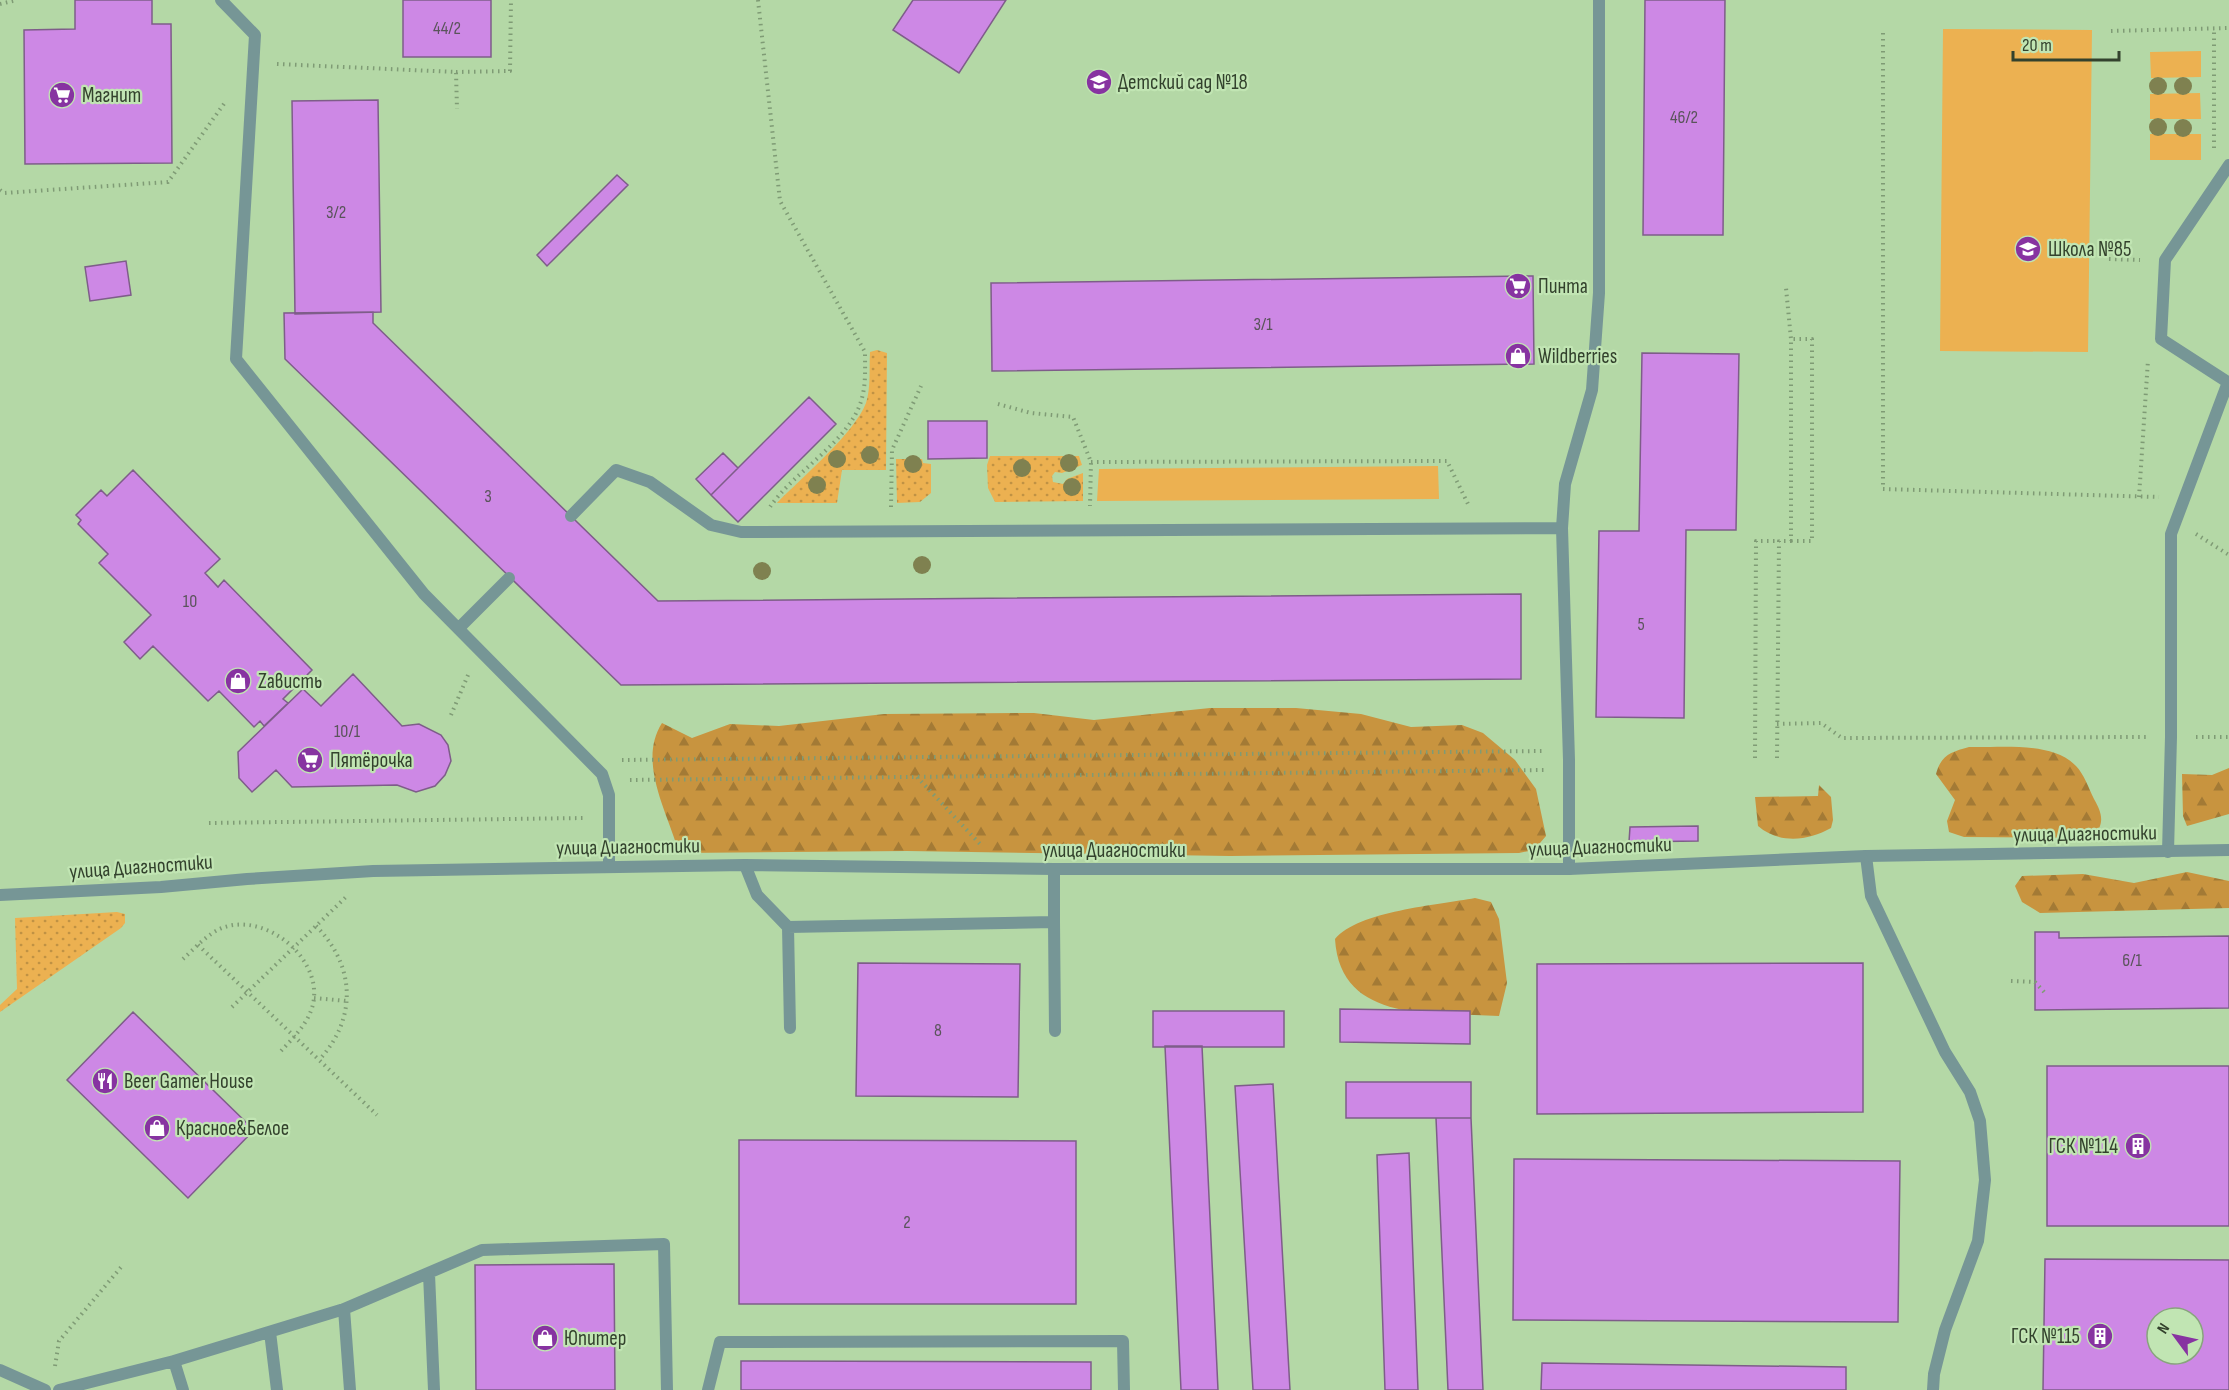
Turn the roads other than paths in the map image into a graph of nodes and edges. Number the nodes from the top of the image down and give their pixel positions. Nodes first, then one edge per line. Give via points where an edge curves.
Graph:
1 (221, 0) edge
2 (1599, 0) edge
3 (2229, 165) edge
4 (2229, 383) edge
5 (571, 516) dead end
6 (1562, 528) junction
7 (509, 578) dead end
8 (459, 628) junction
9 (2229, 850) edge
10 (2168, 852) junction
11 (1866, 856) junction
12 (745, 865) junction
13 (609, 866) junction
14 (1054, 869) junction
15 (1569, 869) junction
16 (0, 895) edge
17 (1054, 922) junction
18 (788, 927) junction
19 (790, 1028) dead end
20 (1055, 1031) dead end
21 (429, 1274) junction
22 (344, 1309) junction
23 (270, 1332) junction
24 (174, 1361) junction
25 (0, 1370) edge
26 (45, 1390) edge
27 (59, 1390) edge
28 (183, 1390) edge
29 (277, 1390) edge
30 (350, 1390) edge
31 (434, 1390) edge
32 (667, 1390) edge
33 (708, 1390) edge
34 (1124, 1390) edge
35 (1933, 1390) edge

1 - 8 street via 255,36 236,359 424,594
2 - 6 street via 1599,304 1592,390 1565,484
3 - 4 street via 2165,260 2161,339
4 - 10 street via 2171,534
5 - 6 street via 616,470 650,482 711,525 753,532
6 - 15 street
7 - 8 street
8 - 13 street via 605,780 609,795
9 - 10 street, улица Диагностики
10 - 11 street, улица Диагностики
11 - 15 street, улица Диагностики
11 - 35 street via 1871,896 1945,1052 1970,1092 1980,1121 1985,1180 1978,1241 1945,1330
12 - 13 street, улица Диагностики
12 - 14 street, улица Диагностики
12 - 18 street via 757,895
13 - 16 street, улица Диагностики via 373,871
14 - 15 street, улица Диагностики
14 - 17 street
17 - 18 street
17 - 20 street
18 - 19 street
21 - 22 street
21 - 31 street
21 - 32 street via 482,1250 664,1244
22 - 23 street
22 - 30 street
23 - 24 street
23 - 29 street
24 - 27 street
24 - 28 street
25 - 26 street
33 - 34 street via 720,1342 1123,1341

